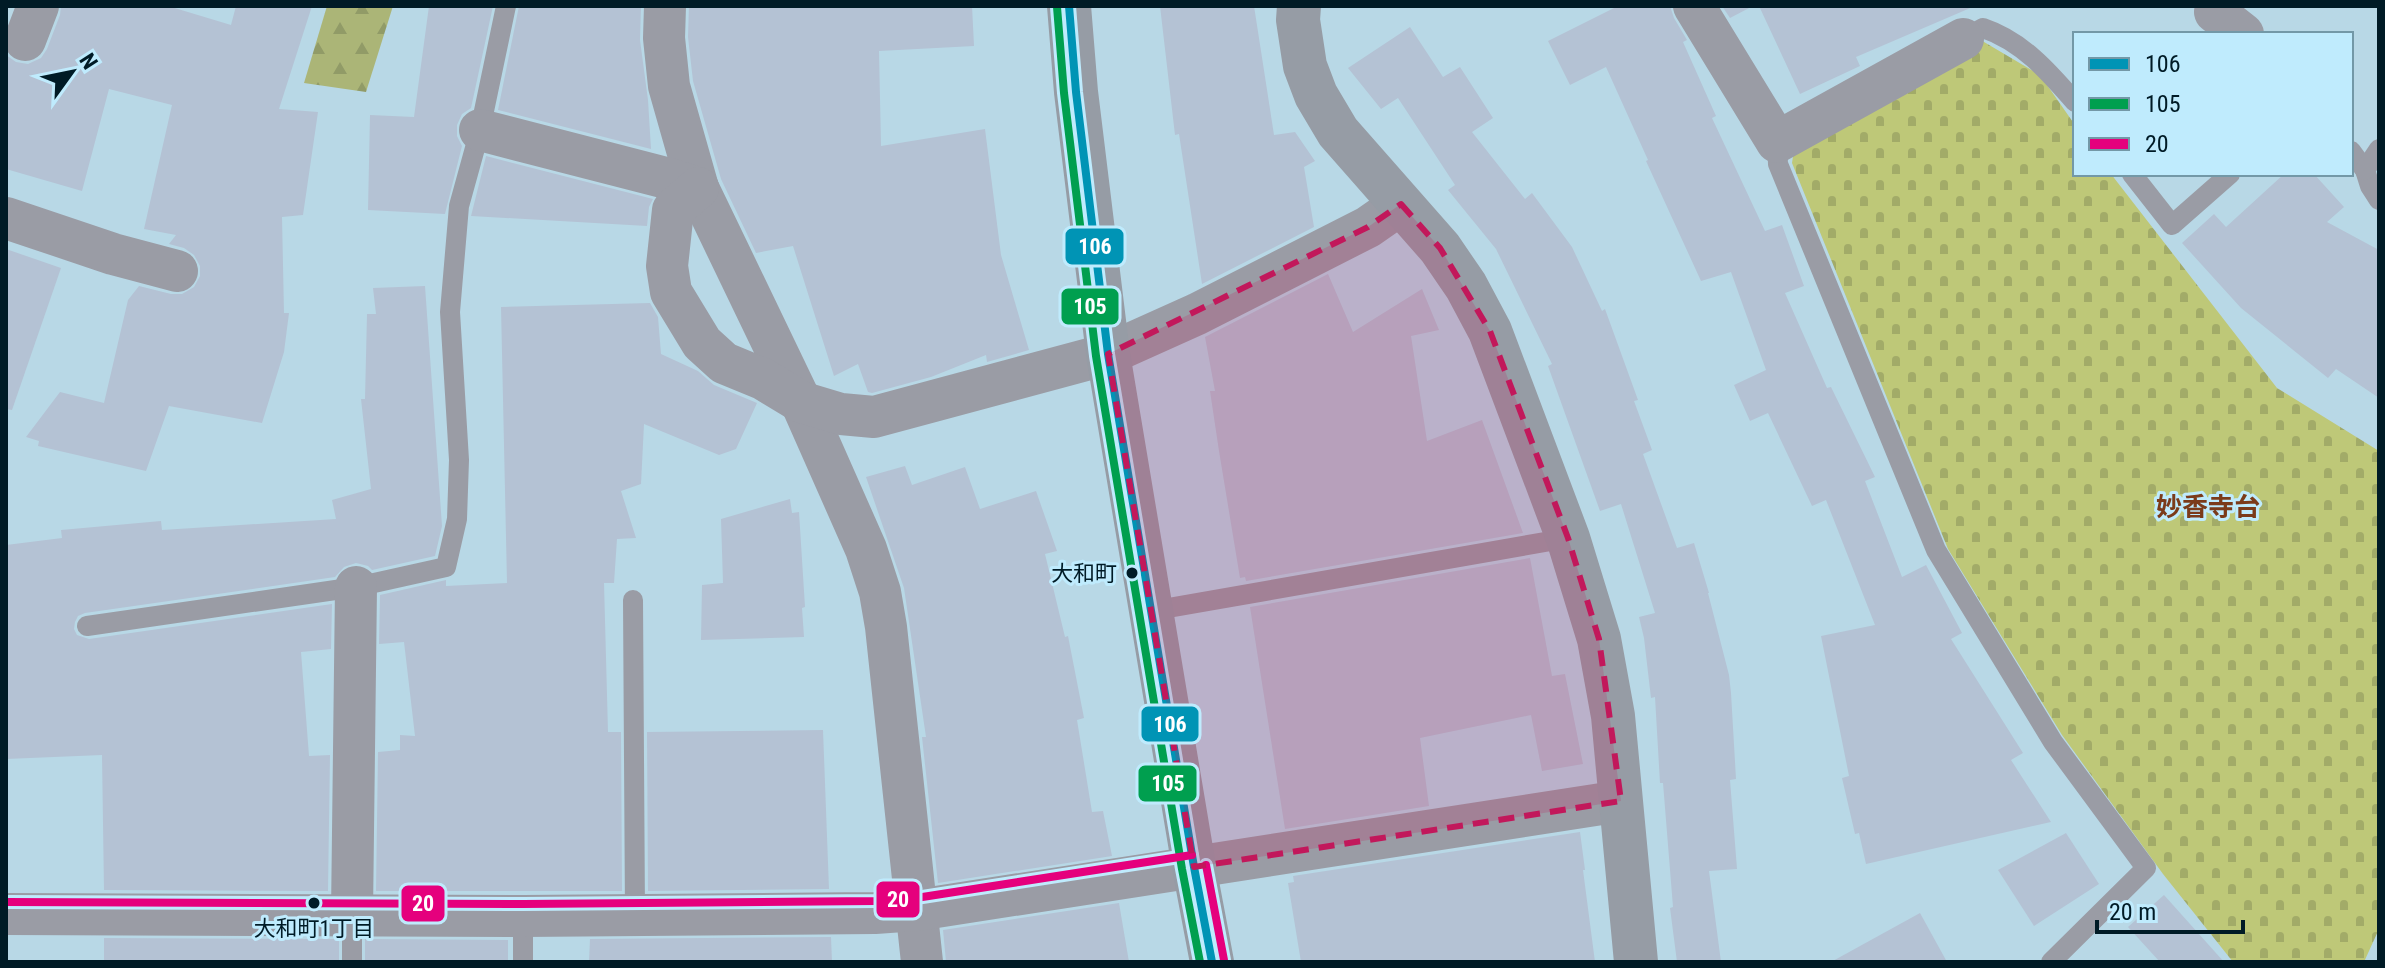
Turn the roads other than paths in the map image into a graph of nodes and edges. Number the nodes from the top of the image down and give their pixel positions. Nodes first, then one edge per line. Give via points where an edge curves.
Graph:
1 (506, 6) edge
2 (665, 6) edge
3 (1069, 6) edge
4 (1299, 6) edge
5 (1694, 6) edge
6 (2219, 6) edge
7 (2240, 32) edge
8 (1963, 39) joint
9 (2073, 100) edge
10 (480, 130) junction
11 (1777, 142) junction
12 (2379, 149) edge
13 (2353, 154) edge
14 (2365, 170) junction
15 (2134, 176) edge
16 (2228, 176) edge
17 (698, 188) junction
18 (2379, 200) edge
19 (1401, 204) junction
20 (6, 218) edge
21 (177, 271) dead end
22 (1108, 354) junction
23 (801, 402) junction
24 (1568, 538) junction
25 (356, 587) junction
26 (633, 600) dead end
27 (1151, 611) junction
28 (87, 626) dead end
29 (1621, 801) junction
30 (1194, 867) junction
31 (917, 910) junction
32 (6, 914) edge
33 (352, 914) junction
34 (635, 915) junction
35 (523, 916) junction
36 (352, 962) edge
37 (523, 962) edge
38 (922, 962) edge
39 (1212, 962) edge
40 (1636, 962) edge
41 (2051, 962) edge

1 - 10 lane
2 - 17 street via 669,86
3 - 22 street
4 - 19 street via 1305,66 1316,95 1338,132
5 - 11 street
6 - 7 street via 2215,12
8 - 9 lane via 1983,28 1994,32 2038,60
8 - 11 street
10 - 17 street
10 - 25 lane via 459,206 450,312 459,460 457,519 446,567
11 - 41 lane via 1778,164 1936,550 2053,742 2146,868
12 - 14 lane
13 - 14 lane
14 - 18 lane
15 - 16 lane via 2172,225
17 - 23 street
17 - 23 street via 673,210 667,266 671,292 702,343 724,363
19 - 22 street via 1354,234
19 - 24 street via 1440,248 1490,331
20 - 21 street
22 - 23 street via 874,417
22 - 27 street
23 - 31 street via 880,592
24 - 27 lane
24 - 29 street via 1599,639
25 - 28 lane
25 - 33 street
26 - 34 lane
27 - 30 street
29 - 30 street
29 - 40 street
30 - 31 street
30 - 39 street
31 - 34 street
31 - 38 street
32 - 33 street
33 - 35 street
33 - 36 lane
34 - 35 street
35 - 37 lane

